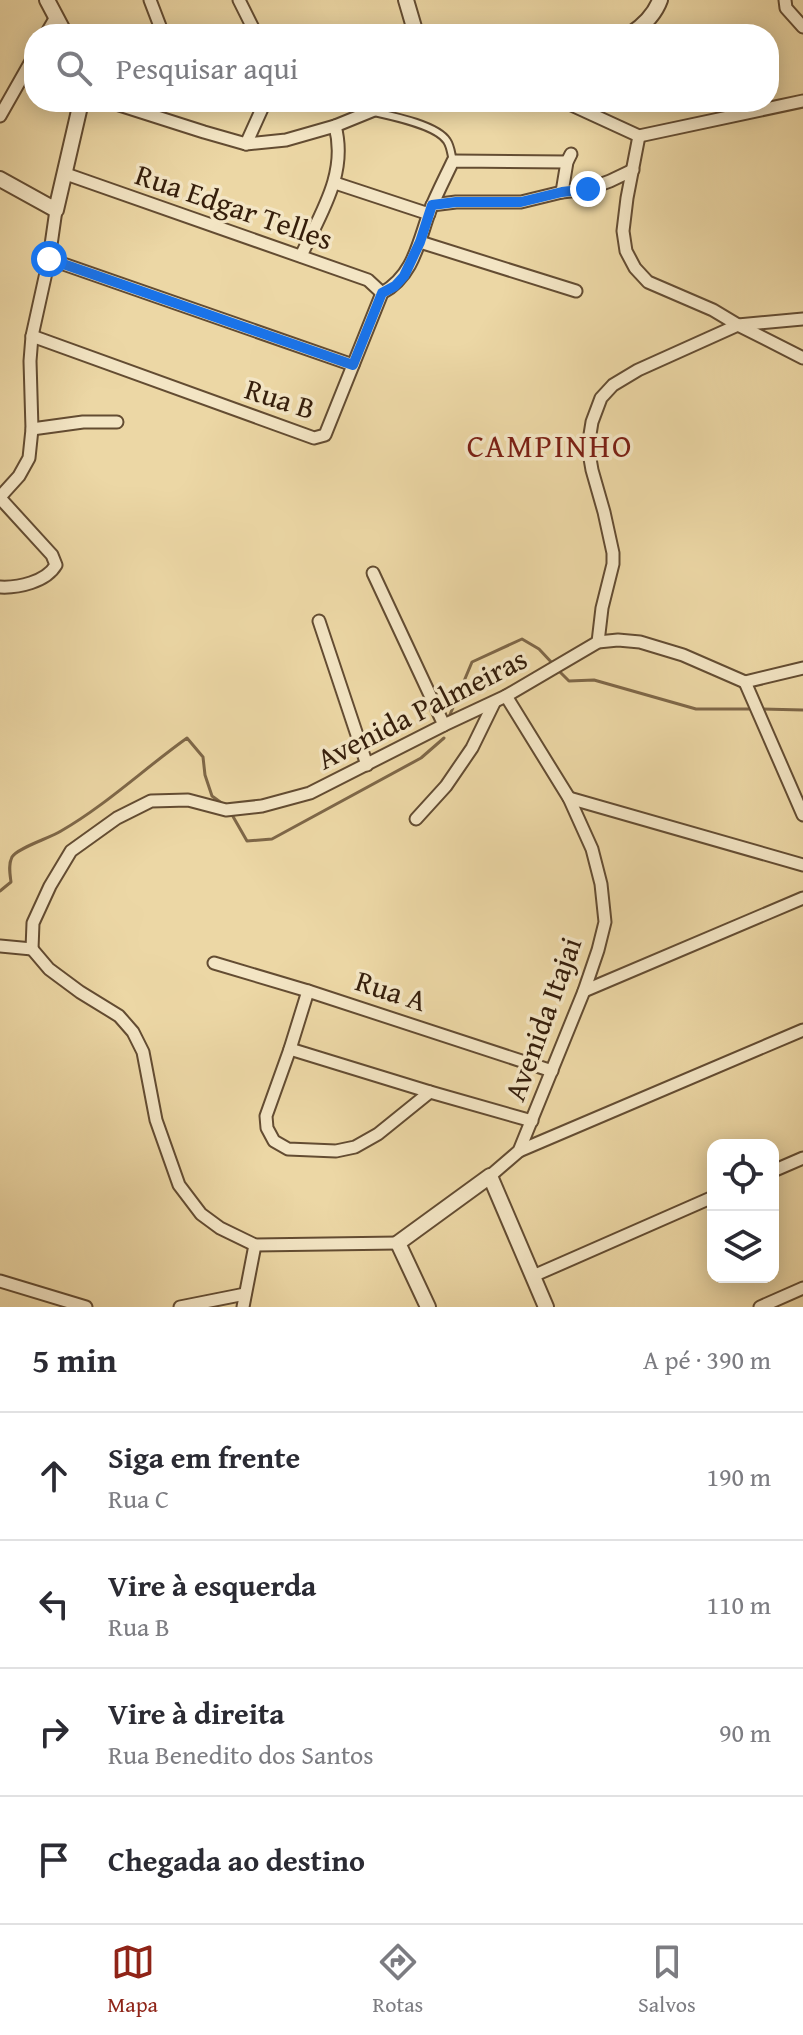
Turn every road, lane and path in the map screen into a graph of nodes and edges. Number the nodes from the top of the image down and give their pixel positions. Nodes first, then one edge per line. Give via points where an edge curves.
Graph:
1 (47, 0) edge
2 (150, 0) edge
3 (239, 0) edge
4 (406, 0) edge
5 (660, 0) edge
6 (785, 0) edge
7 (56, 17) junction
8 (52, 24) edge
9 (60, 24) edge
10 (159, 24) edge
11 (251, 24) edge
12 (413, 24) edge
13 (644, 24) edge
14 (803, 27) edge
15 (24, 74) edge
16 (803, 101) edge
17 (779, 106) edge
18 (79, 112) edge
19 (141, 112) edge
20 (260, 112) edge
21 (369, 112) edge
22 (375, 112) edge
23 (587, 112) edge
24 (751, 112) edge
25 (0, 116) edge
26 (335, 126) junction
27 (639, 136) junction
28 (246, 144) junction
29 (453, 161) junction
30 (633, 170) junction
31 (66, 174) junction
32 (0, 179) edge
33 (335, 183) junction
34 (562, 192) junction
35 (56, 210) junction
36 (430, 210) junction
37 (420, 242) junction
38 (301, 256) junction
39 (49, 259) junction
40 (576, 291) dead end
41 (382, 293) junction
42 (803, 319) edge
43 (738, 325) junction
44 (32, 336) junction
45 (803, 358) edge
46 (353, 365) junction
47 (117, 422) dead end
48 (32, 429) junction
49 (0, 498) edge
50 (373, 573) dead end
51 (0, 587) edge
52 (319, 621) dead end
53 (598, 642) junction
54 (803, 668) edge
55 (745, 682) junction
56 (506, 696) junction
57 (494, 703) junction
58 (444, 725) junction
59 (367, 765) junction
60 (569, 798) junction
61 (803, 815) edge
62 (416, 819) dead end
63 (803, 865) edge
64 (803, 898) edge
65 (0, 946) edge
66 (32, 949) junction
67 (214, 963) dead end
68 (308, 991) junction
69 (584, 991) junction
70 (803, 1030) edge
71 (290, 1049) junction
72 (552, 1071) junction
73 (430, 1092) junction
74 (532, 1121) junction
75 (519, 1151) junction
76 (803, 1158) edge
77 (779, 1168) edge
78 (490, 1176) junction
79 (707, 1200) edge
80 (398, 1243) junction
81 (255, 1245) junction
82 (533, 1276) junction
83 (0, 1281) edge
84 (803, 1288) edge
85 (245, 1294) junction
86 (86, 1307) edge
87 (180, 1307) edge
88 (243, 1307) edge
89 (428, 1307) edge
90 (546, 1307) edge
91 (760, 1307) edge

1 - 7 street
2 - 10 street
3 - 11 street
4 - 12 street
5 - 13 street
6 - 14 street
7 - 8 street
7 - 9 street
15 - 25 street
16 - 17 street
18 - 31 street
19 - 28 street
20 - 28 street
21 - 26 street
22 - 29 lane via 439,133 447,140
23 - 27 street
24 - 27 street
26 - 28 street via 286,140
26 - 33 street via 340,154
27 - 30 street
29 - 34 street via 569,158
29 - 36 street, Rua B
30 - 34 street via 588,189
30 - 43 street via 623,231 635,268 648,282
31 - 35 street
31 - 38 street, Rua Edgar Telles
32 - 35 street
33 - 36 street
33 - 38 street
34 - 36 street via 521,202 456,202
35 - 39 street
36 - 37 street, Rua B
37 - 40 street
37 - 41 street, Rua B via 404,276
38 - 41 street, Rua Edgar Telles via 368,280
39 - 44 street
39 - 46 street
41 - 46 street, Rua B
42 - 43 street
43 - 45 street
43 - 53 street via 638,370 601,398 588,447 613,564
44 - 46 street, Rua B via 314,438 325,435
44 - 48 street
47 - 48 street
48 - 49 street via 29,458
49 - 51 street via 56,565 30,584
50 - 58 street
52 - 59 street
53 - 55 street via 640,642
53 - 56 street, Avenida Palmeiras
54 - 55 street
55 - 61 street
56 - 57 street, Avenida Palmeiras
56 - 60 street, Avenida Itajai
57 - 58 street, Avenida Palmeiras
57 - 62 street via 472,748
58 - 59 street, Avenida Palmeiras
59 - 66 street, Avenida Palmeiras via 310,793 262,806 226,810 188,800 151,801 117,818 71,851 33,923
60 - 63 street
60 - 69 street, Avenida Itajai via 592,849 605,922
64 - 69 street
65 - 66 street
66 - 81 street via 49,969 119,1016 133,1032 179,1185 201,1214
67 - 68 street, Rua A
68 - 71 street
68 - 72 street, Rua A
69 - 72 street, Avenida Itajai
70 - 75 street
71 - 73 street
71 - 73 street via 266,1116 274,1141 288,1149 355,1147
72 - 74 street, Avenida Itajai
73 - 74 street
74 - 75 street, Avenida Itajai
75 - 78 street, Avenida Itajai
76 - 77 street
78 - 80 street, Avenida Itajai
78 - 82 street
79 - 82 street
80 - 81 street
80 - 89 street
81 - 85 street
82 - 90 street
83 - 86 street
84 - 91 street
85 - 87 street
85 - 88 street

